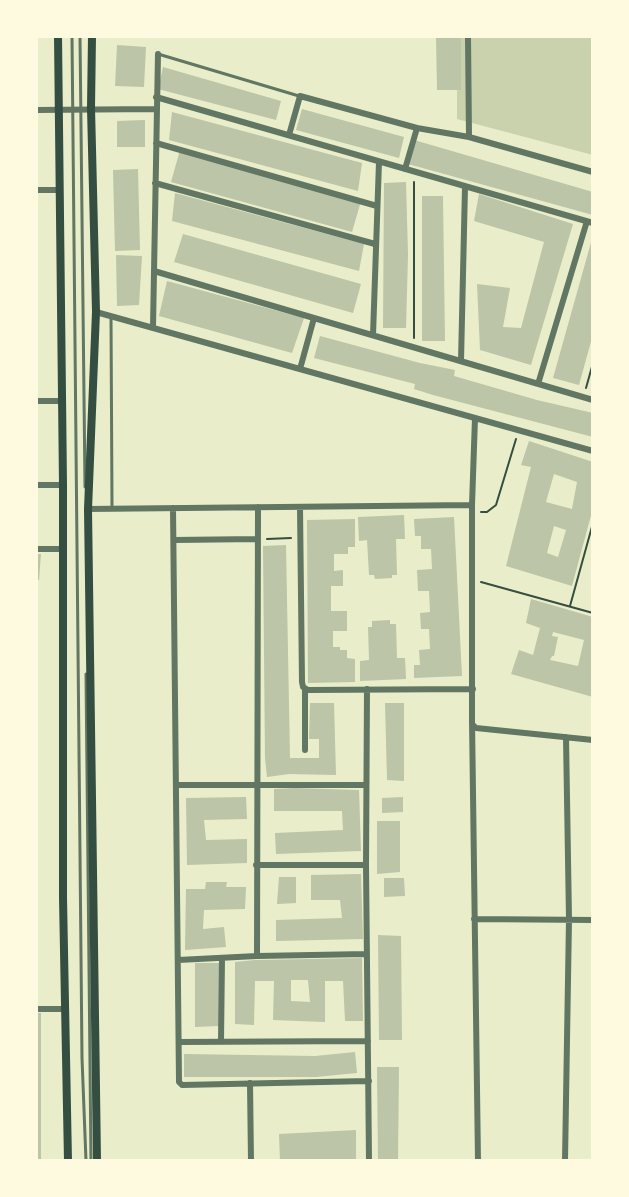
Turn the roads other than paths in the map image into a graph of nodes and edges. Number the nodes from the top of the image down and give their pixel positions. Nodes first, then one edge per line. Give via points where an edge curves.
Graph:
1 (58, 36) edge
2 (72, 36) edge
3 (80, 36) edge
4 (92, 36) edge
5 (468, 36) edge
6 (158, 54) joint
7 (300, 96) junction
8 (156, 97) junction
9 (91, 108) junction
10 (156, 109) junction
11 (36, 110) edge
12 (59, 110) junction
13 (76, 110) junction
14 (417, 128) junction
15 (289, 135) junction
16 (469, 137) junction
17 (156, 143) junction
18 (379, 162) junction
19 (405, 169) junction
20 (593, 172) edge
21 (155, 183) junction
22 (465, 187) junction
23 (36, 190) edge
24 (60, 190) junction
25 (376, 206) junction
26 (590, 222) edge
27 (375, 244) junction
28 (154, 271) junction
29 (96, 312) junction
30 (111, 316) junction
31 (314, 318) junction
32 (153, 327) junction
33 (373, 335) junction
34 (461, 361) junction
35 (300, 369) junction
36 (538, 384) junction
37 (593, 400) edge
38 (36, 401) edge
39 (62, 401) junction
40 (475, 418) junction
41 (593, 451) edge
42 (36, 485) edge
43 (63, 485) junction
44 (258, 507) junction
45 (300, 507) junction
46 (173, 508) junction
47 (472, 508) junction
48 (88, 509) junction
49 (112, 509) junction
50 (258, 539) junction
51 (174, 540) junction
52 (36, 549) edge
53 (63, 549) junction
54 (473, 688) junction
55 (305, 689) junction
56 (367, 689) junction
57 (472, 724) junction
58 (566, 737) junction
59 (593, 740) edge
60 (305, 750) dead end
61 (177, 785) junction
62 (257, 785) junction
63 (366, 785) junction
64 (256, 865) junction
65 (366, 865) junction
66 (474, 918) junction
67 (569, 919) junction
68 (593, 920) edge
69 (257, 953) junction
70 (367, 954) junction
71 (222, 958) junction
72 (178, 960) junction
73 (36, 1009) edge
74 (65, 1009) junction
75 (221, 1041) junction
76 (368, 1041) junction
77 (178, 1042) junction
78 (369, 1082) junction
79 (250, 1083) junction
80 (68, 1161) edge
81 (86, 1161) edge
82 (91, 1161) edge
83 (97, 1161) edge
84 (251, 1161) edge
85 (369, 1161) edge
86 (478, 1161) edge
87 (565, 1161) edge

1 - 12 main road
2 - 13 lane
3 - 13 lane
4 - 9 main road
5 - 16 street
6 - 7 lane
6 - 8 street
7 - 14 street
7 - 15 street
8 - 10 street
8 - 15 street
9 - 10 street
9 - 13 street
9 - 29 main road
10 - 17 street
11 - 12 street
12 - 13 street
12 - 24 main road
13 - 81 lane via 82,1058
13 - 82 lane
14 - 16 street
14 - 19 street
15 - 18 street
16 - 20 street
17 - 21 street
17 - 25 street
18 - 19 street
18 - 25 street
19 - 22 street
21 - 27 street
21 - 28 street
22 - 26 street
22 - 34 street
23 - 24 street
24 - 39 main road
25 - 27 street
26 - 36 street
27 - 33 street
28 - 31 street
28 - 32 street
29 - 30 street
29 - 48 main road
30 - 32 street
30 - 49 lane
31 - 33 street
31 - 35 street
32 - 35 street
33 - 34 street
34 - 36 street
35 - 40 street
36 - 37 street
38 - 39 street
39 - 43 main road
40 - 41 street
40 - 47 street
42 - 43 street
43 - 53 main road
44 - 45 street
44 - 46 street
44 - 50 street
45 - 47 street
45 - 55 street
46 - 49 street
46 - 51 street
47 - 54 street
48 - 49 street
48 - 83 main road
50 - 51 street
50 - 62 street
51 - 61 street
52 - 53 street
53 - 74 main road
54 - 56 street
54 - 57 street
55 - 56 street
55 - 60 street
56 - 63 street
57 - 58 street via 476,728
57 - 66 street
58 - 59 street
58 - 67 street
61 - 62 street
61 - 72 street
62 - 63 street
62 - 64 street
63 - 65 street
64 - 65 street
64 - 69 street
65 - 70 street
66 - 67 street
66 - 86 street
67 - 68 street
67 - 87 street
69 - 70 street
69 - 71 street
70 - 76 street
71 - 72 street
71 - 75 street
72 - 77 street
73 - 74 street
74 - 80 main road
75 - 76 street
75 - 77 street
76 - 78 street
77 - 79 street via 182,1085
78 - 79 street
78 - 85 street
79 - 84 street

